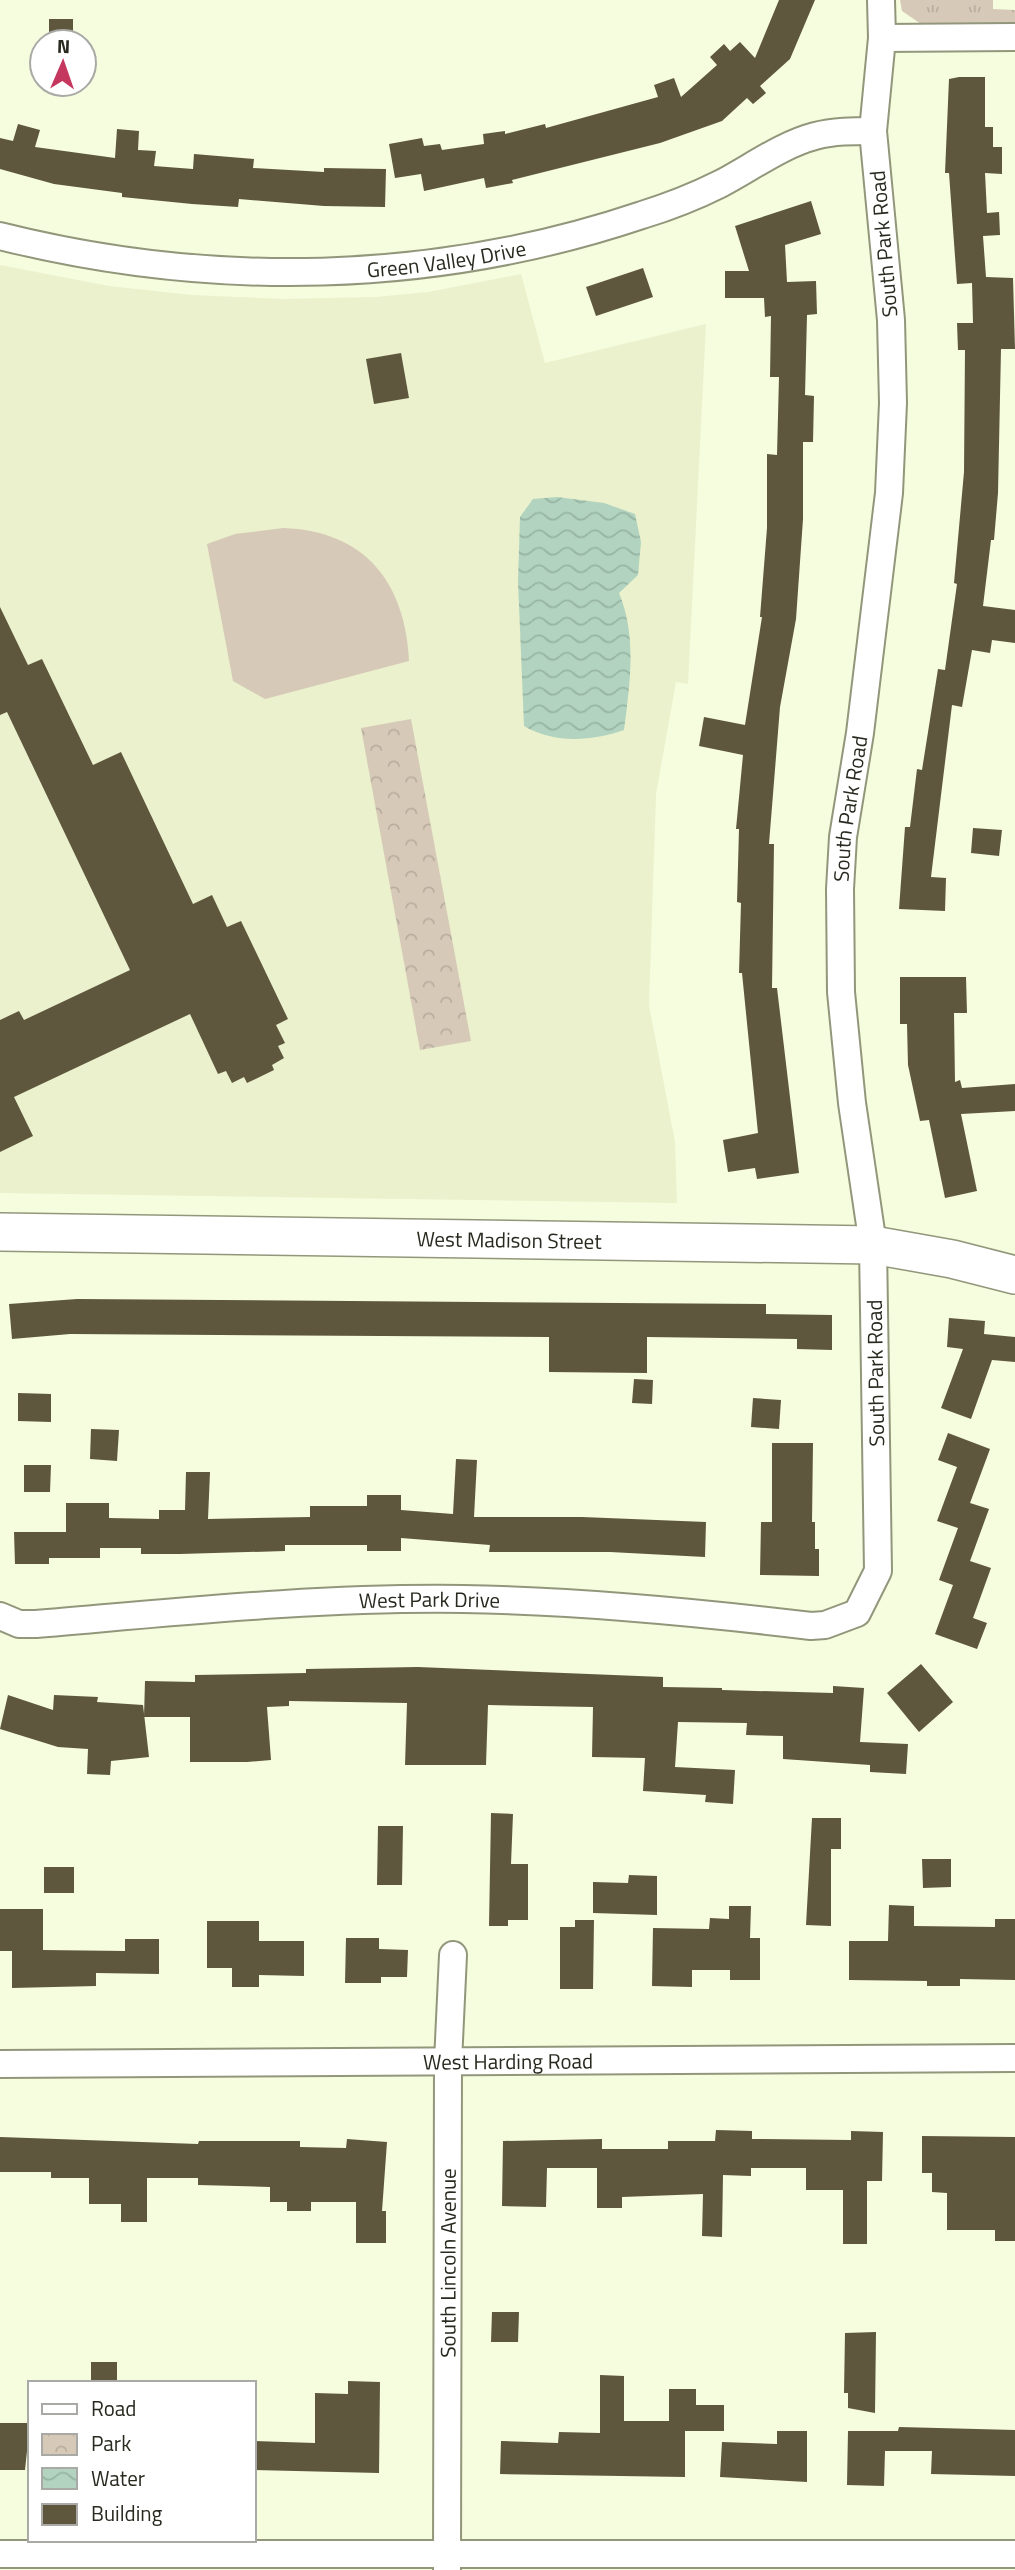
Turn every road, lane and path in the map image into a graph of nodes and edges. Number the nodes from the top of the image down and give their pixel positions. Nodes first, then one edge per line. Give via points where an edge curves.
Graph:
1 (881, 0) edge
2 (1015, 37) edge
3 (882, 38) junction
4 (873, 131) junction
5 (0, 236) edge
6 (0, 1232) edge
7 (873, 1245) junction
8 (1015, 1275) edge
9 (857, 1613) joint
10 (0, 1616) edge
11 (453, 1955) dead end
12 (1015, 2058) edge
13 (448, 2062) junction
14 (0, 2064) edge
15 (0, 2554) edge
16 (1015, 2554) edge
17 (447, 2561) edge

1 - 3 street, South Park Road
2 - 3 street
3 - 4 street, South Park Road
4 - 5 street, Green Valley Drive via 812,137 717,185 578,236 428,265 223,271 99,257
4 - 7 street, South Park Road via 891,320 890,480 840,889 841,992
6 - 7 street, West Madison Street
7 - 8 street, West Madison Street
7 - 9 street, South Park Road via 878,1571
9 - 10 street, West Park Drive via 811,1626 672,1610 462,1599 246,1606 36,1624 19,1624
11 - 13 street, South Lincoln Avenue
12 - 13 street, West Harding Road
13 - 14 street, West Harding Road
13 - 17 street, South Lincoln Avenue
15 - 17 street
16 - 17 street

